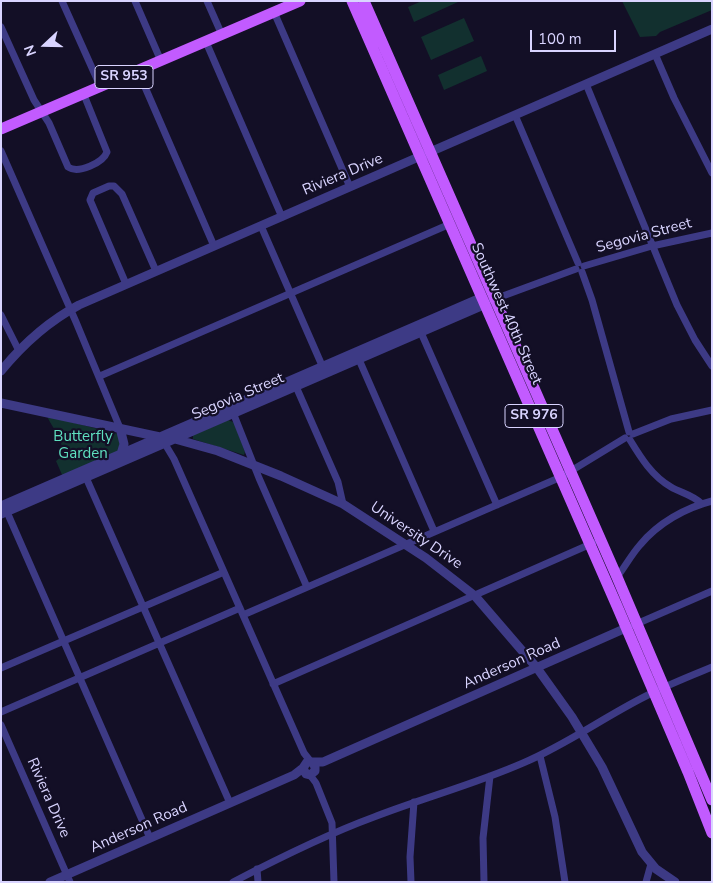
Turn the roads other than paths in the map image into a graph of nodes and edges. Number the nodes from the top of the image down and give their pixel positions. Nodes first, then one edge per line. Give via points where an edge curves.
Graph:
1 (62, 1) edge
2 (134, 1) edge
3 (207, 1) edge
4 (300, 1) edge
5 (352, 1) edge
6 (364, 1) edge
7 (279, 7) edge
8 (1, 27) edge
9 (712, 29) edge
10 (222, 35) junction
11 (206, 42) junction
12 (655, 54) junction
13 (161, 61) junction
14 (138, 71) junction
15 (586, 84) junction
16 (101, 88) junction
17 (84, 95) junction
18 (41, 112) junction
19 (515, 115) junction
20 (1, 129) edge
21 (1, 151) edge
22 (425, 154) junction
23 (712, 173) edge
24 (350, 188) junction
25 (282, 217) junction
26 (450, 224) junction
27 (261, 226) junction
28 (712, 233) edge
29 (214, 246) junction
30 (652, 246) junction
31 (580, 268) junction
32 (156, 271) junction
33 (126, 284) junction
34 (291, 294) junction
35 (490, 301) junction
36 (71, 310) junction
37 (1, 315) edge
38 (420, 329) junction
39 (19, 352) junction
40 (358, 356) junction
41 (712, 366) edge
42 (324, 370) junction
43 (1, 371) edge
44 (100, 376) junction
45 (295, 383) junction
46 (1, 403) edge
47 (232, 410) junction
48 (712, 410) edge
49 (120, 428) junction
50 (629, 436) junction
51 (174, 439) junction
52 (163, 440) junction
53 (121, 454) junction
54 (254, 466) junction
55 (85, 474) junction
56 (566, 475) junction
57 (712, 501) edge
58 (343, 504) junction
59 (702, 504) junction
60 (496, 505) junction
61 (3, 511) edge
62 (434, 531) junction
63 (595, 542) junction
64 (405, 544) junction
65 (224, 572) junction
66 (617, 577) junction
67 (307, 587) junction
68 (712, 592) edge
69 (475, 596) junction
70 (144, 608) junction
71 (241, 611) junction
72 (632, 626) junction
73 (64, 641) junction
74 (159, 643) junction
75 (712, 667) edge
76 (1, 668) edge
77 (537, 668) junction
78 (80, 678) junction
79 (273, 684) junction
80 (659, 690) junction
81 (1, 712) edge
82 (1, 725) edge
83 (582, 732) junction
84 (540, 756) junction
85 (310, 768) junction
86 (490, 776) junction
87 (712, 800) edge
88 (414, 802) junction
89 (230, 803) junction
90 (333, 832) junction
91 (712, 833) edge
92 (150, 838) junction
93 (651, 864) junction
94 (257, 869) junction
95 (68, 878) edge
96 (50, 882) edge
97 (233, 882) edge
98 (258, 882) edge
99 (334, 882) edge
100 (411, 882) edge
101 (484, 882) edge
102 (565, 882) edge
103 (646, 882) edge
104 (675, 882) edge

1 - 16 street
2 - 13 street
3 - 10 street
4 - 7 main road, SR 953
5 - 22 main road, Southwest 40th Street / SR 976
6 - 22 main road, Southwest 40th Street / SR 976
7 - 10 main road, SR 953
7 - 24 street
8 - 18 street
9 - 12 street, Riviera Drive
10 - 11 main road, SR 953
11 - 13 main road, SR 953
11 - 25 street
12 - 15 street, Riviera Drive
12 - 23 street
13 - 14 main road, SR 953
14 - 16 main road, SR 953
14 - 29 street
15 - 19 street, Riviera Drive
15 - 30 street
16 - 17 main road, SR 953
17 - 18 main road, SR 953
17 - 18 street via 107,154 93,164 73,170 68,168
18 - 20 main road, SR 953
19 - 22 street, Riviera Drive
19 - 31 street
21 - 36 street
22 - 24 street, Riviera Drive
22 - 26 main road, Southwest 40th Street / SR 976
22 - 35 main road, Southwest 40th Street / SR 976
24 - 25 street, Riviera Drive
25 - 27 street, Riviera Drive
26 - 34 street
26 - 35 main road, Southwest 40th Street / SR 976
27 - 29 street, Riviera Drive
27 - 34 street
28 - 30 street, Segovia Street
29 - 32 street, Riviera Drive
30 - 31 street, Segovia Street
30 - 41 street via 686,325
31 - 35 street, Segovia Street
31 - 50 street via 592,300
32 - 33 street, Riviera Drive
32 - 33 street via 122,194 114,186 105,187 91,194 90,203
33 - 36 street, Riviera Drive
34 - 42 street
34 - 44 street
35 - 38 street, Segovia Street via 478,299
35 - 56 main road, Southwest 40th Street / SR 976
36 - 39 street, Riviera Drive via 49,324
36 - 44 street
37 - 39 street
38 - 40 street, Segovia Street
38 - 60 street
39 - 43 street, Riviera Drive
40 - 42 street, Segovia Street
40 - 62 street
42 - 45 street, Segovia Street
44 - 49 street
45 - 47 street, Segovia Street
45 - 58 street via 338,482
46 - 49 street, University Drive
47 - 51 street, Segovia Street
47 - 52 street, Segovia Street
47 - 54 street
48 - 50 street via 671,419
49 - 52 street, University Drive
49 - 53 street via 124,444
50 - 56 street
50 - 59 street via 646,466 657,477
51 - 52 street, University Drive
51 - 54 street, University Drive via 210,448
52 - 53 street, Segovia Street
52 - 55 street, Segovia Street
52 - 65 street
53 - 55 street, Segovia Street
54 - 58 street, University Drive
54 - 67 street
55 - 61 street, Segovia Street
55 - 70 street
56 - 60 street
56 - 63 main road, Southwest 40th Street / SR 976
57 - 59 street
58 - 64 street, University Drive
59 - 66 street via 682,512 655,530
60 - 62 street
61 - 73 street
62 - 64 street
63 - 66 main road, Southwest 40th Street / SR 976
63 - 69 street
63 - 72 main road, Southwest 40th Street / SR 976
64 - 67 street
64 - 69 street, University Drive
65 - 70 street
65 - 71 street
66 - 72 main road, Southwest 40th Street / SR 976
67 - 71 street
68 - 72 street, Anderson Road
69 - 77 street, University Drive
69 - 79 street
70 - 73 street
70 - 74 street
71 - 74 street
71 - 79 street
72 - 77 street, Anderson Road
72 - 80 main road, Southwest 40th Street / SR 976
73 - 76 street
73 - 78 street
74 - 78 street
74 - 89 street
75 - 80 street
77 - 83 street, University Drive
77 - 85 street, Anderson Road
78 - 81 street
78 - 92 street
79 - 85 street
80 - 83 street
80 - 87 main road, Southwest 40th Street / SR 976
80 - 91 main road, Southwest 40th Street / SR 976
82 - 95 street, Riviera Drive
83 - 84 street
83 - 93 street, University Drive via 611,784 637,844
84 - 86 street
84 - 102 street via 556,817
85 - 89 street, Anderson Road
85 - 90 street via 331,818
86 - 88 street
86 - 101 street via 483,838
88 - 90 street
88 - 100 street
89 - 92 street, Anderson Road
90 - 94 street
90 - 99 street
92 - 95 street, Anderson Road
93 - 103 street
93 - 104 street, University Drive
94 - 97 street
94 - 98 street
95 - 96 street, Anderson Road

